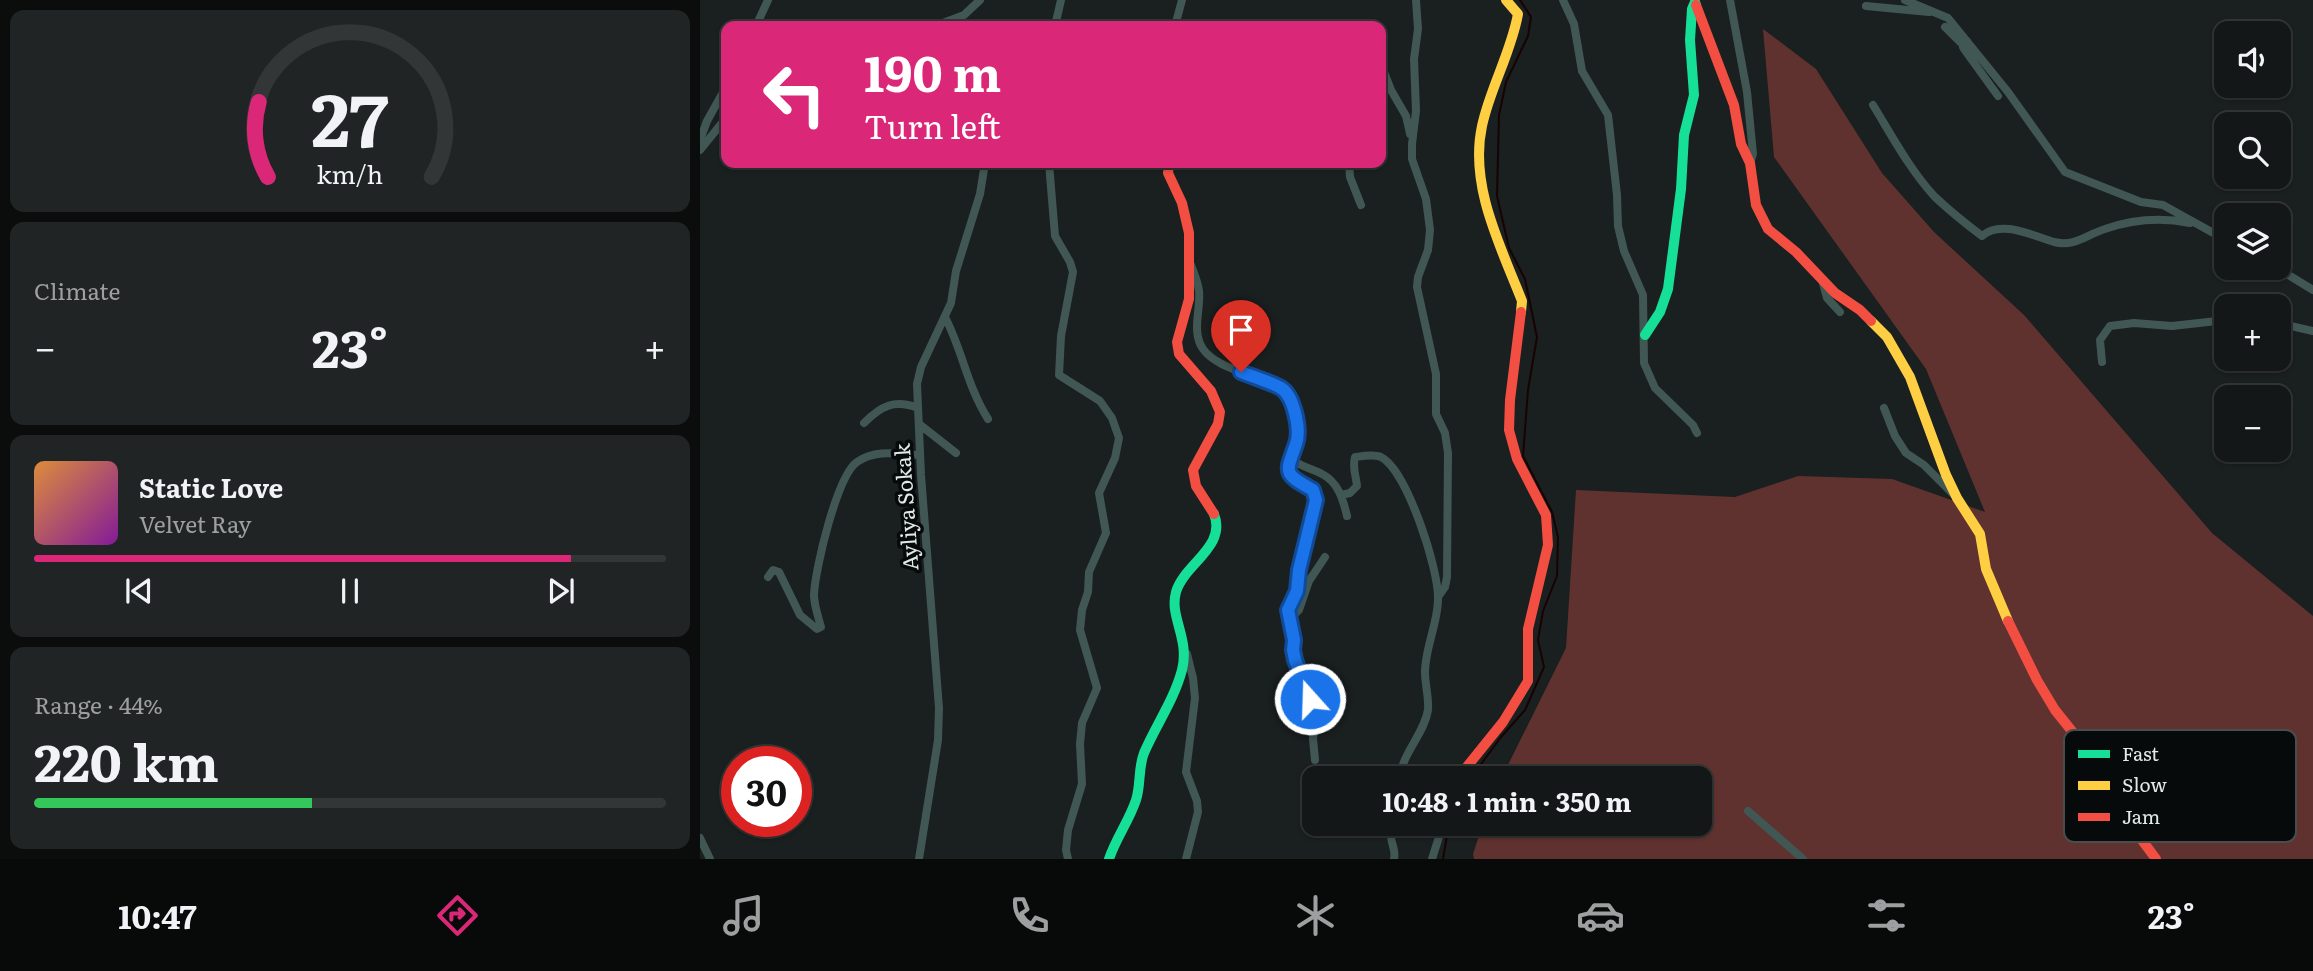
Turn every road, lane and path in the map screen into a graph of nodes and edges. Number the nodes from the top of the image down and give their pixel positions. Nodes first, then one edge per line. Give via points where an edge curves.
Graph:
1 (768, 0) edge
2 (980, 0) edge
3 (1061, 0) edge
4 (1182, 0) edge
5 (1416, 0) edge
6 (1506, 0) edge
7 (1563, 0) edge
8 (1730, 0) edge
9 (1905, 0) edge
10 (1866, 6) dead end
11 (1939, 13) junction
12 (758, 21) edge
13 (948, 21) edge
14 (1056, 21) edge
15 (1176, 21) edge
16 (1945, 27) dead end
17 (1966, 41) junction
18 (1386, 74) edge
19 (721, 96) edge
20 (1998, 96) dead end
21 (1873, 105) dead end
22 (721, 124) edge
23 (700, 140) edge
24 (1412, 144) junction
25 (700, 150) edge
26 (1750, 163) junction
27 (984, 168) edge
28 (1049, 168) edge
29 (1168, 168) edge
30 (1349, 168) edge
31 (1361, 205) dead end
32 (2199, 225) junction
33 (2214, 233) edge
34 (1191, 262) junction
35 (2291, 277) edge
36 (1822, 280) junction
37 (2313, 290) edge
38 (1840, 312) dead end
39 (945, 317) junction
40 (2214, 322) edge
41 (2291, 326) edge
42 (2313, 331) edge
43 (1645, 335) junction
44 (2102, 362) dead end
45 (918, 408) junction
46 (1884, 408) dead end
47 (988, 419) dead end
48 (864, 423) dead end
49 (919, 424) junction
50 (1697, 433) dead end
51 (1297, 441) junction
52 (956, 453) dead end
53 (920, 455) junction
54 (1341, 495) junction
55 (1958, 498) junction
56 (1347, 516) dead end
57 (1325, 557) dead end
58 (768, 577) dead end
59 (1438, 597) junction
60 (1289, 620) junction
61 (1186, 652) junction
62 (2071, 730) edge
63 (1315, 760) dead end
64 (1403, 766) edge
65 (1467, 766) edge
66 (1748, 811) dead end
67 (1390, 836) edge
68 (1439, 836) edge
69 (700, 838) edge
70 (2143, 842) edge
71 (710, 859) edge
72 (919, 859) edge
73 (1068, 859) edge
74 (1108, 859) edge
75 (1186, 859) edge
76 (1394, 859) edge
77 (1432, 859) edge
78 (1803, 859) edge
79 (2155, 859) edge

1 - 12 street
2 - 13 street via 964,15
3 - 14 street
4 - 15 street
5 - 24 street
6 - 65 street via 1518,14 1480,135 1481,176 1492,225 1522,301 1509,430 1517,460 1546,515 1548,545 1528,629 1528,681
7 - 43 street via 1574,24 1582,71 1608,115 1618,226 1643,295
8 - 26 street via 1747,92
9 - 11 street
10 - 11 street
11 - 17 street
16 - 17 street via 1962,44
17 - 20 street via 1963,47
17 - 32 street via 2065,172 2141,202 2162,205
18 - 24 street via 1408,121
19 - 23 street
21 - 32 street via 1934,195 1982,236 1988,230 2017,230 2068,244 2103,229 2150,218
22 - 25 street
24 - 59 street via 1430,230 1417,287 1436,374 1436,414 1448,453 1447,577
26 - 36 street via 1756,205 1768,229
26 - 43 street via 1741,144 1734,105 1695,2 1690,40 1693,95 1684,135 1668,289
27 - 39 street, Ayliya Sokak
28 - 73 street via 1055,236 1073,272 1059,375 1100,401 1119,438 1099,493 1105,533 1089,572 1082,610 1080,630 1097,688 1082,723 1082,784 1068,830
29 - 34 street via 1182,203
30 - 31 street
32 - 33 street
34 - 51 street via 1199,288 1198,329 1203,349 1219,361 1281,388 1295,414
34 - 61 street via 1189,299 1177,342 1179,354 1212,391 1220,412 1193,470 1195,487 1215,515 1217,527 1212,542 1179,584 1174,605
35 - 37 street
36 - 38 street via 1827,298
36 - 55 street via 1888,337 1910,377
39 - 45 street, Ayliya Sokak via 918,376
39 - 47 street via 975,399
40 - 44 street via 2172,327 2110,326 2100,340
41 - 42 street
43 - 50 street via 1644,363 1655,388
45 - 48 street via 895,403
45 - 49 street, Ayliya Sokak
46 - 55 street via 1906,453
49 - 52 street
49 - 53 street, Ayliya Sokak
51 - 54 street via 1296,462 1329,478
51 - 60 street via 1287,462 1289,472 1313,490 1316,500
53 - 58 street via 881,453 854,464 844,476 827,527 814,594 821,626 817,629 800,615 779,572 773,569
53 - 72 street, Ayliya Sokak via 939,708
54 - 56 street
54 - 59 street via 1357,486 1352,467 1355,457 1379,456 1394,468 1426,538
55 - 62 street via 1980,534 1986,569 2014,635 2037,680
57 - 60 street via 1309,581 1299,610
59 - 64 street via 1425,670 1425,722
60 - 63 street via 1295,660 1315,719
61 - 74 street via 1177,691 1143,757 1137,798
61 - 75 street via 1195,698 1186,772 1198,812
66 - 78 street
67 - 76 street
68 - 77 street
69 - 71 street
70 - 79 street

